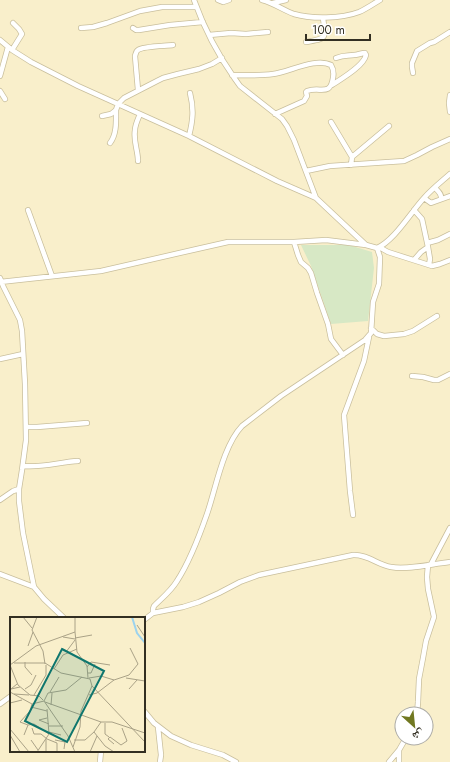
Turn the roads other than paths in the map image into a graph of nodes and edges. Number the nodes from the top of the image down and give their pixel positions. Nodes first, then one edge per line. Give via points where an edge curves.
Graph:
1 (194, 0) edge
2 (218, 0) edge
3 (229, 0) edge
4 (262, 0) edge
5 (286, 0) edge
6 (380, 0) edge
7 (273, 3) junction
8 (196, 7) junction
9 (323, 18) junction
10 (203, 22) junction
11 (13, 23) dead end
12 (81, 28) dead end
13 (133, 28) dead end
14 (268, 32) dead end
15 (450, 32) edge
16 (209, 35) junction
17 (0, 40) edge
18 (306, 42) dead end
19 (173, 45) dead end
20 (10, 48) junction
21 (222, 58) junction
22 (336, 58) dead end
23 (412, 73) dead end
24 (0, 76) edge
25 (232, 76) junction
26 (332, 85) junction
27 (138, 90) junction
28 (0, 91) edge
29 (190, 93) dead end
30 (450, 94) edge
31 (5, 99) dead end
32 (118, 104) junction
33 (116, 110) junction
34 (450, 112) edge
35 (140, 114) junction
36 (276, 114) junction
37 (102, 116) dead end
38 (332, 122) dead end
39 (389, 126) dead end
40 (189, 136) junction
41 (450, 139) edge
42 (110, 143) dead end
43 (352, 157) junction
44 (138, 161) dead end
45 (351, 165) junction
46 (306, 171) junction
47 (450, 174) edge
48 (435, 188) junction
49 (450, 196) edge
50 (316, 198) junction
51 (424, 198) junction
52 (441, 199) junction
53 (28, 210) dead end
54 (414, 210) junction
55 (450, 234) edge
56 (294, 242) junction
57 (366, 245) junction
58 (427, 245) junction
59 (378, 248) junction
60 (414, 260) junction
61 (450, 260) edge
62 (429, 265) junction
63 (52, 276) junction
64 (0, 280) edge
65 (437, 316) dead end
66 (372, 328) junction
67 (369, 337) junction
68 (23, 354) junction
69 (343, 355) junction
70 (0, 359) edge
71 (450, 374) edge
72 (412, 376) dead end
73 (87, 423) dead end
74 (26, 427) junction
75 (78, 461) dead end
76 (23, 466) junction
77 (19, 489) junction
78 (0, 500) edge
79 (353, 515) dead end
80 (450, 528) edge
81 (450, 562) edge
82 (430, 564) junction
83 (0, 574) edge
84 (34, 587) junction
85 (153, 613) junction
86 (63, 617) edge
87 (145, 619) edge
88 (10, 697) edge
89 (0, 704) edge
90 (417, 706) edge
91 (145, 712) edge
92 (158, 727) junction
93 (401, 746) edge
94 (399, 750) junction
95 (101, 752) edge
96 (100, 762) edge
97 (160, 762) edge
98 (236, 762) edge
99 (389, 762) edge
100 (399, 762) edge

1 - 8 street
2 - 3 street
4 - 7 street
5 - 7 street
6 - 9 street via 355,14
7 - 9 street via 297,15
8 - 10 street
8 - 12 street via 162,7 140,11 108,23
9 - 18 street via 324,36
10 - 13 street via 139,30
10 - 16 street
11 - 20 street via 22,35
14 - 16 street
15 - 23 street via 417,51 412,63
16 - 21 street
17 - 20 street
19 - 27 street via 139,49 135,56
20 - 24 street
20 - 32 street via 31,62
21 - 25 street
21 - 27 street via 199,69 163,78
22 - 26 street via 342,55 366,55 358,67
25 - 26 street via 273,74 320,63 330,64 334,69
25 - 36 street via 240,86
26 - 36 street via 326,90 307,91 304,101
27 - 32 street
28 - 31 street
29 - 40 street via 193,114
30 - 34 street
32 - 33 street
32 - 35 street
33 - 37 street via 112,114
33 - 42 street via 116,124
35 - 40 street
35 - 44 street via 134,132
36 - 46 street via 287,126
38 - 43 street
39 - 43 street
40 - 50 street
41 - 45 street via 404,161
43 - 45 street
45 - 46 street
46 - 50 street
47 - 48 street
48 - 51 street
48 - 52 street
49 - 52 street
50 - 57 street
51 - 52 street via 431,203
51 - 54 street
53 - 63 street
54 - 58 street via 422,219
54 - 59 street via 393,236
55 - 58 street
56 - 57 street via 326,240
56 - 63 street via 228,242 101,271
56 - 69 street via 301,262 311,273 331,339
57 - 59 street
58 - 60 street
58 - 62 street
59 - 60 street
59 - 66 street via 380,284 373,302
60 - 62 street
61 - 62 street via 435,266
63 - 64 street
64 - 68 street via 22,325
65 - 66 street via 404,334 384,336 377,334
66 - 67 street
67 - 69 street
67 - 79 street via 364,361 344,415
68 - 70 street
68 - 74 street
69 - 85 street via 281,396 237,432 222,465 197,542 177,582 154,606
71 - 72 street via 438,380
73 - 74 street
74 - 76 street
75 - 76 street
76 - 77 street
77 - 78 street
77 - 84 street via 22,526
80 - 82 street
81 - 82 street
82 - 85 street via 390,567 360,554 353,555 259,575 183,608
82 - 90 street via 427,577 434,617 426,641
83 - 84 street
84 - 86 street
85 - 87 street
88 - 89 street
91 - 92 street
92 - 97 street
92 - 98 street via 191,745
93 - 94 street
94 - 99 street
94 - 100 street
95 - 96 street

